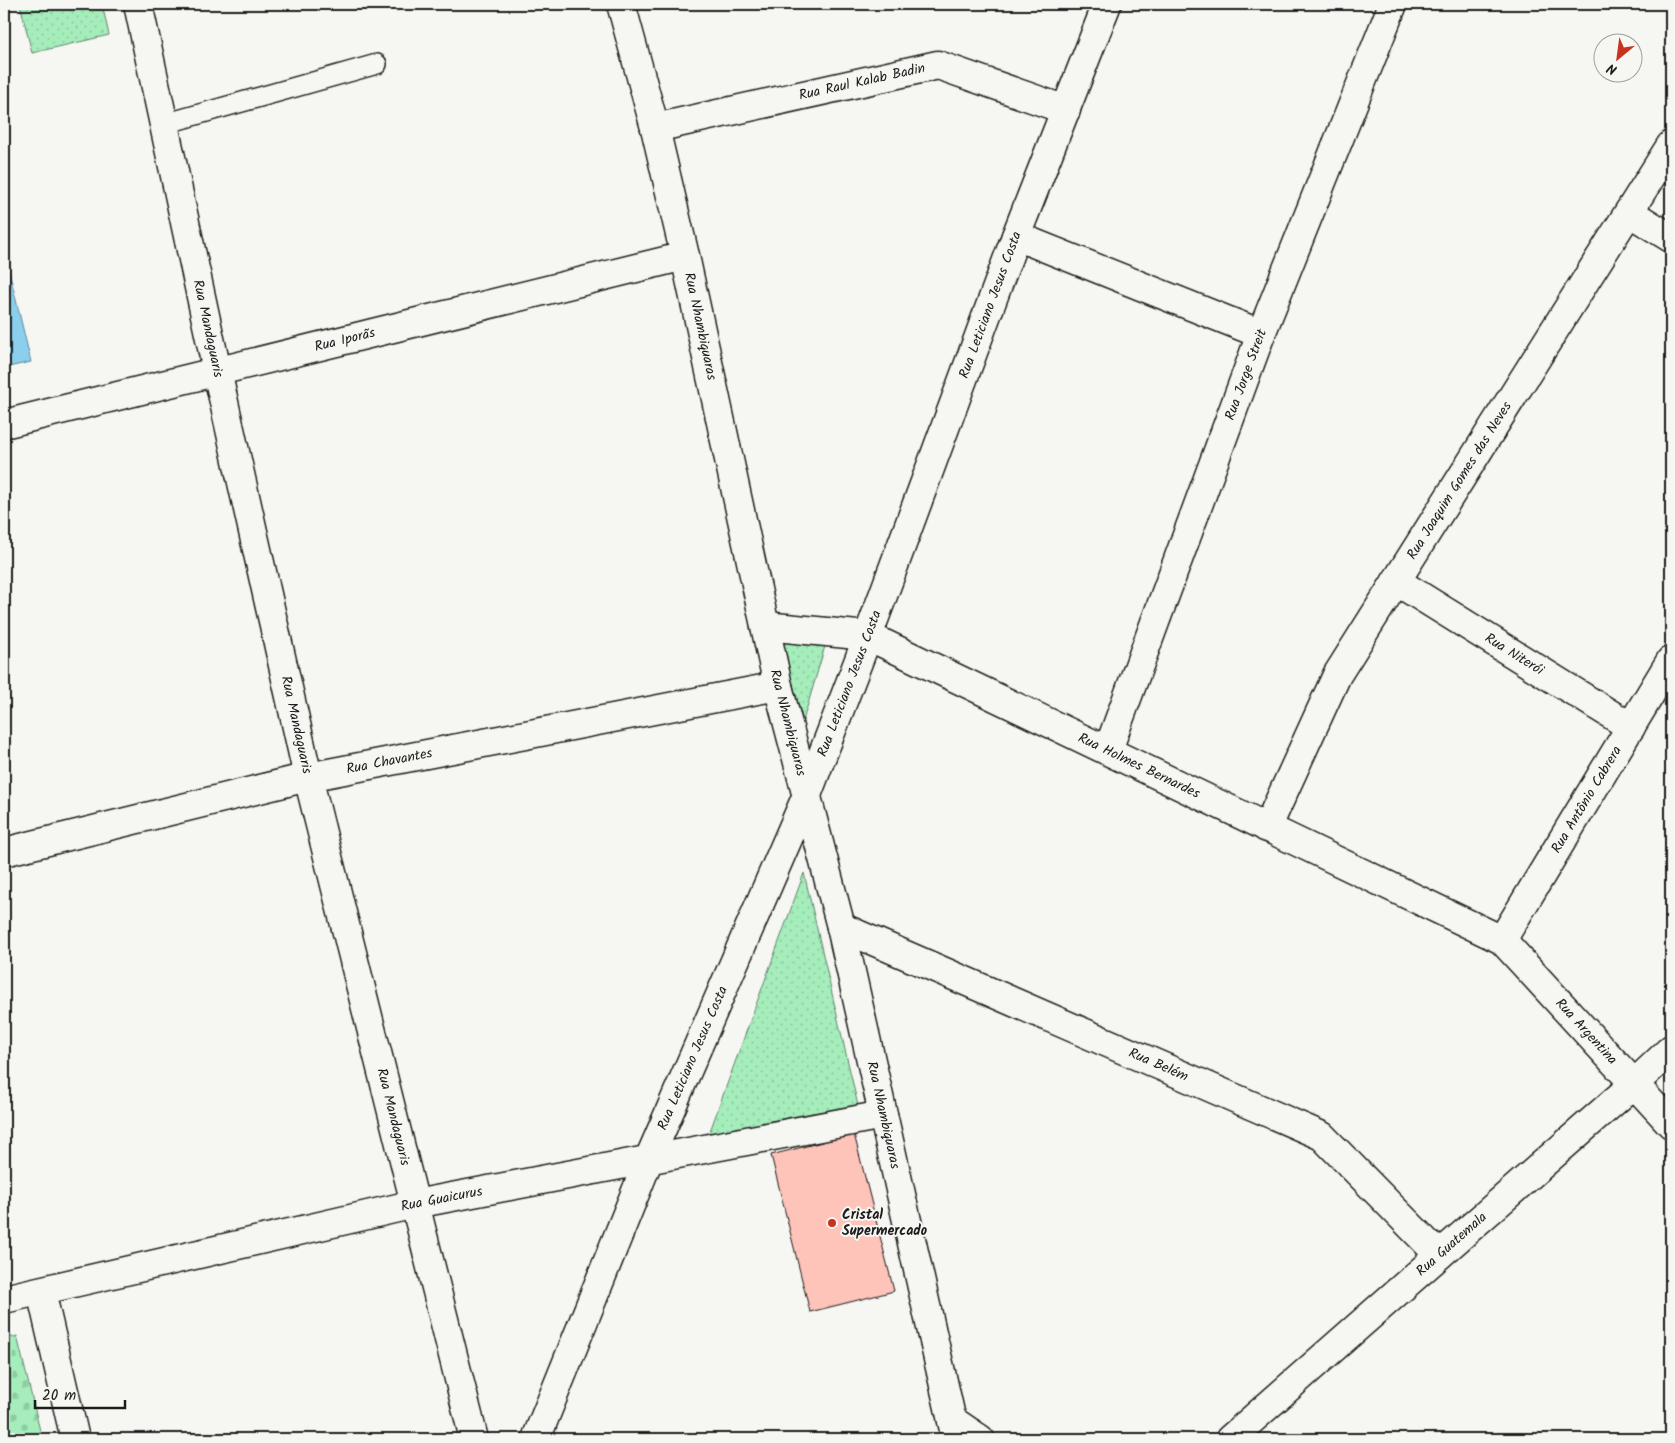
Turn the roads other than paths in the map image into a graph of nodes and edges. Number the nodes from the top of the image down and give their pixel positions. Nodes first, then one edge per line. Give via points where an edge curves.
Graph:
1 (138, 4) edge
2 (622, 4) edge
3 (1107, 4) edge
4 (1393, 4) edge
5 (377, 64) dead end
6 (1066, 110) junction
7 (164, 124) junction
8 (655, 128) junction
9 (1671, 146) edge
10 (1629, 212) junction
11 (1016, 236) junction
12 (1671, 238) edge
13 (685, 256) junction
14 (1261, 334) junction
15 (217, 371) junction
16 (4, 424) edge
17 (1396, 581) junction
18 (765, 626) junction
19 (868, 636) junction
20 (1671, 660) edge
21 (778, 686) junction
22 (1631, 727) junction
23 (1108, 750) junction
24 (308, 777) junction
25 (806, 795) junction
26 (1267, 828) junction
27 (4, 852) edge
28 (841, 927) junction
29 (1502, 940) junction
30 (1671, 1049) edge
31 (1634, 1084) junction
32 (883, 1115) junction
33 (1671, 1124) edge
34 (649, 1159) junction
35 (415, 1204) junction
36 (1440, 1255) junction
37 (41, 1291) junction
38 (4, 1299) edge
39 (954, 1430) edge
40 (75, 1439) edge
41 (474, 1439) edge
42 (536, 1439) edge
43 (980, 1439) edge
44 (1230, 1439) edge

1 - 7 street, Rua Mandaguaris
2 - 8 street, Rua Nhambiquaras
3 - 6 street, Rua Leticiano Jesus Costa
4 - 14 street, Rua Jorge Streit
5 - 7 lane
6 - 8 street, Rua Raul Kalab Badin via 938,65
6 - 11 street, Rua Leticiano Jesus Costa
7 - 15 street, Rua Mandaguaris
8 - 13 street, Rua Nhambiquaras
9 - 10 street, Rua Joaquim Gomes das Neves
10 - 12 street
10 - 17 street, Rua Joaquim Gomes das Neves
11 - 14 street
11 - 19 street, Rua Leticiano Jesus Costa
13 - 15 street, Rua Iporãs
13 - 18 street, Rua Nhambiquaras
14 - 23 street, Rua Jorge Streit
15 - 16 street, Rua Iporãs
15 - 24 street, Rua Mandaguaris
17 - 22 street, Rua Niterói
17 - 26 street, Rua Joaquim Gomes das Neves via 1337,675
18 - 19 street, Rua Holmes Bernardes
18 - 21 street, Rua Nhambiquaras
19 - 23 street, Rua Holmes Bernardes
19 - 25 street, Rua Leticiano Jesus Costa
20 - 22 street, Rua Antônio Cabrera
21 - 24 street, Rua Chavantes
21 - 25 street, Rua Nhambiquaras
22 - 29 street, Rua Antônio Cabrera
23 - 26 street, Rua Holmes Bernardes
24 - 27 street, Rua Chavantes
24 - 35 street, Rua Mandaguaris
25 - 28 street, Rua Nhambiquaras
25 - 34 street, Rua Leticiano Jesus Costa
26 - 29 street, Rua Holmes Bernardes
28 - 32 street, Rua Nhambiquaras
28 - 36 street, Rua Belém via 1322,1136
29 - 31 street, Rua Argentina
30 - 31 street, Rua Guatemala
31 - 33 street, Rua Argentina
31 - 36 street, Rua Guatemala
32 - 34 street, Rua Guaicurus
32 - 39 street, Rua Nhambiquaras
34 - 35 street, Rua Guaicurus
34 - 42 street, Rua Leticiano Jesus Costa
35 - 37 street, Rua Guaicurus
35 - 41 street, Rua Mandaguaris
36 - 44 street, Rua Guatemala
37 - 38 street, Rua Guaicurus
37 - 40 street
39 - 43 street

